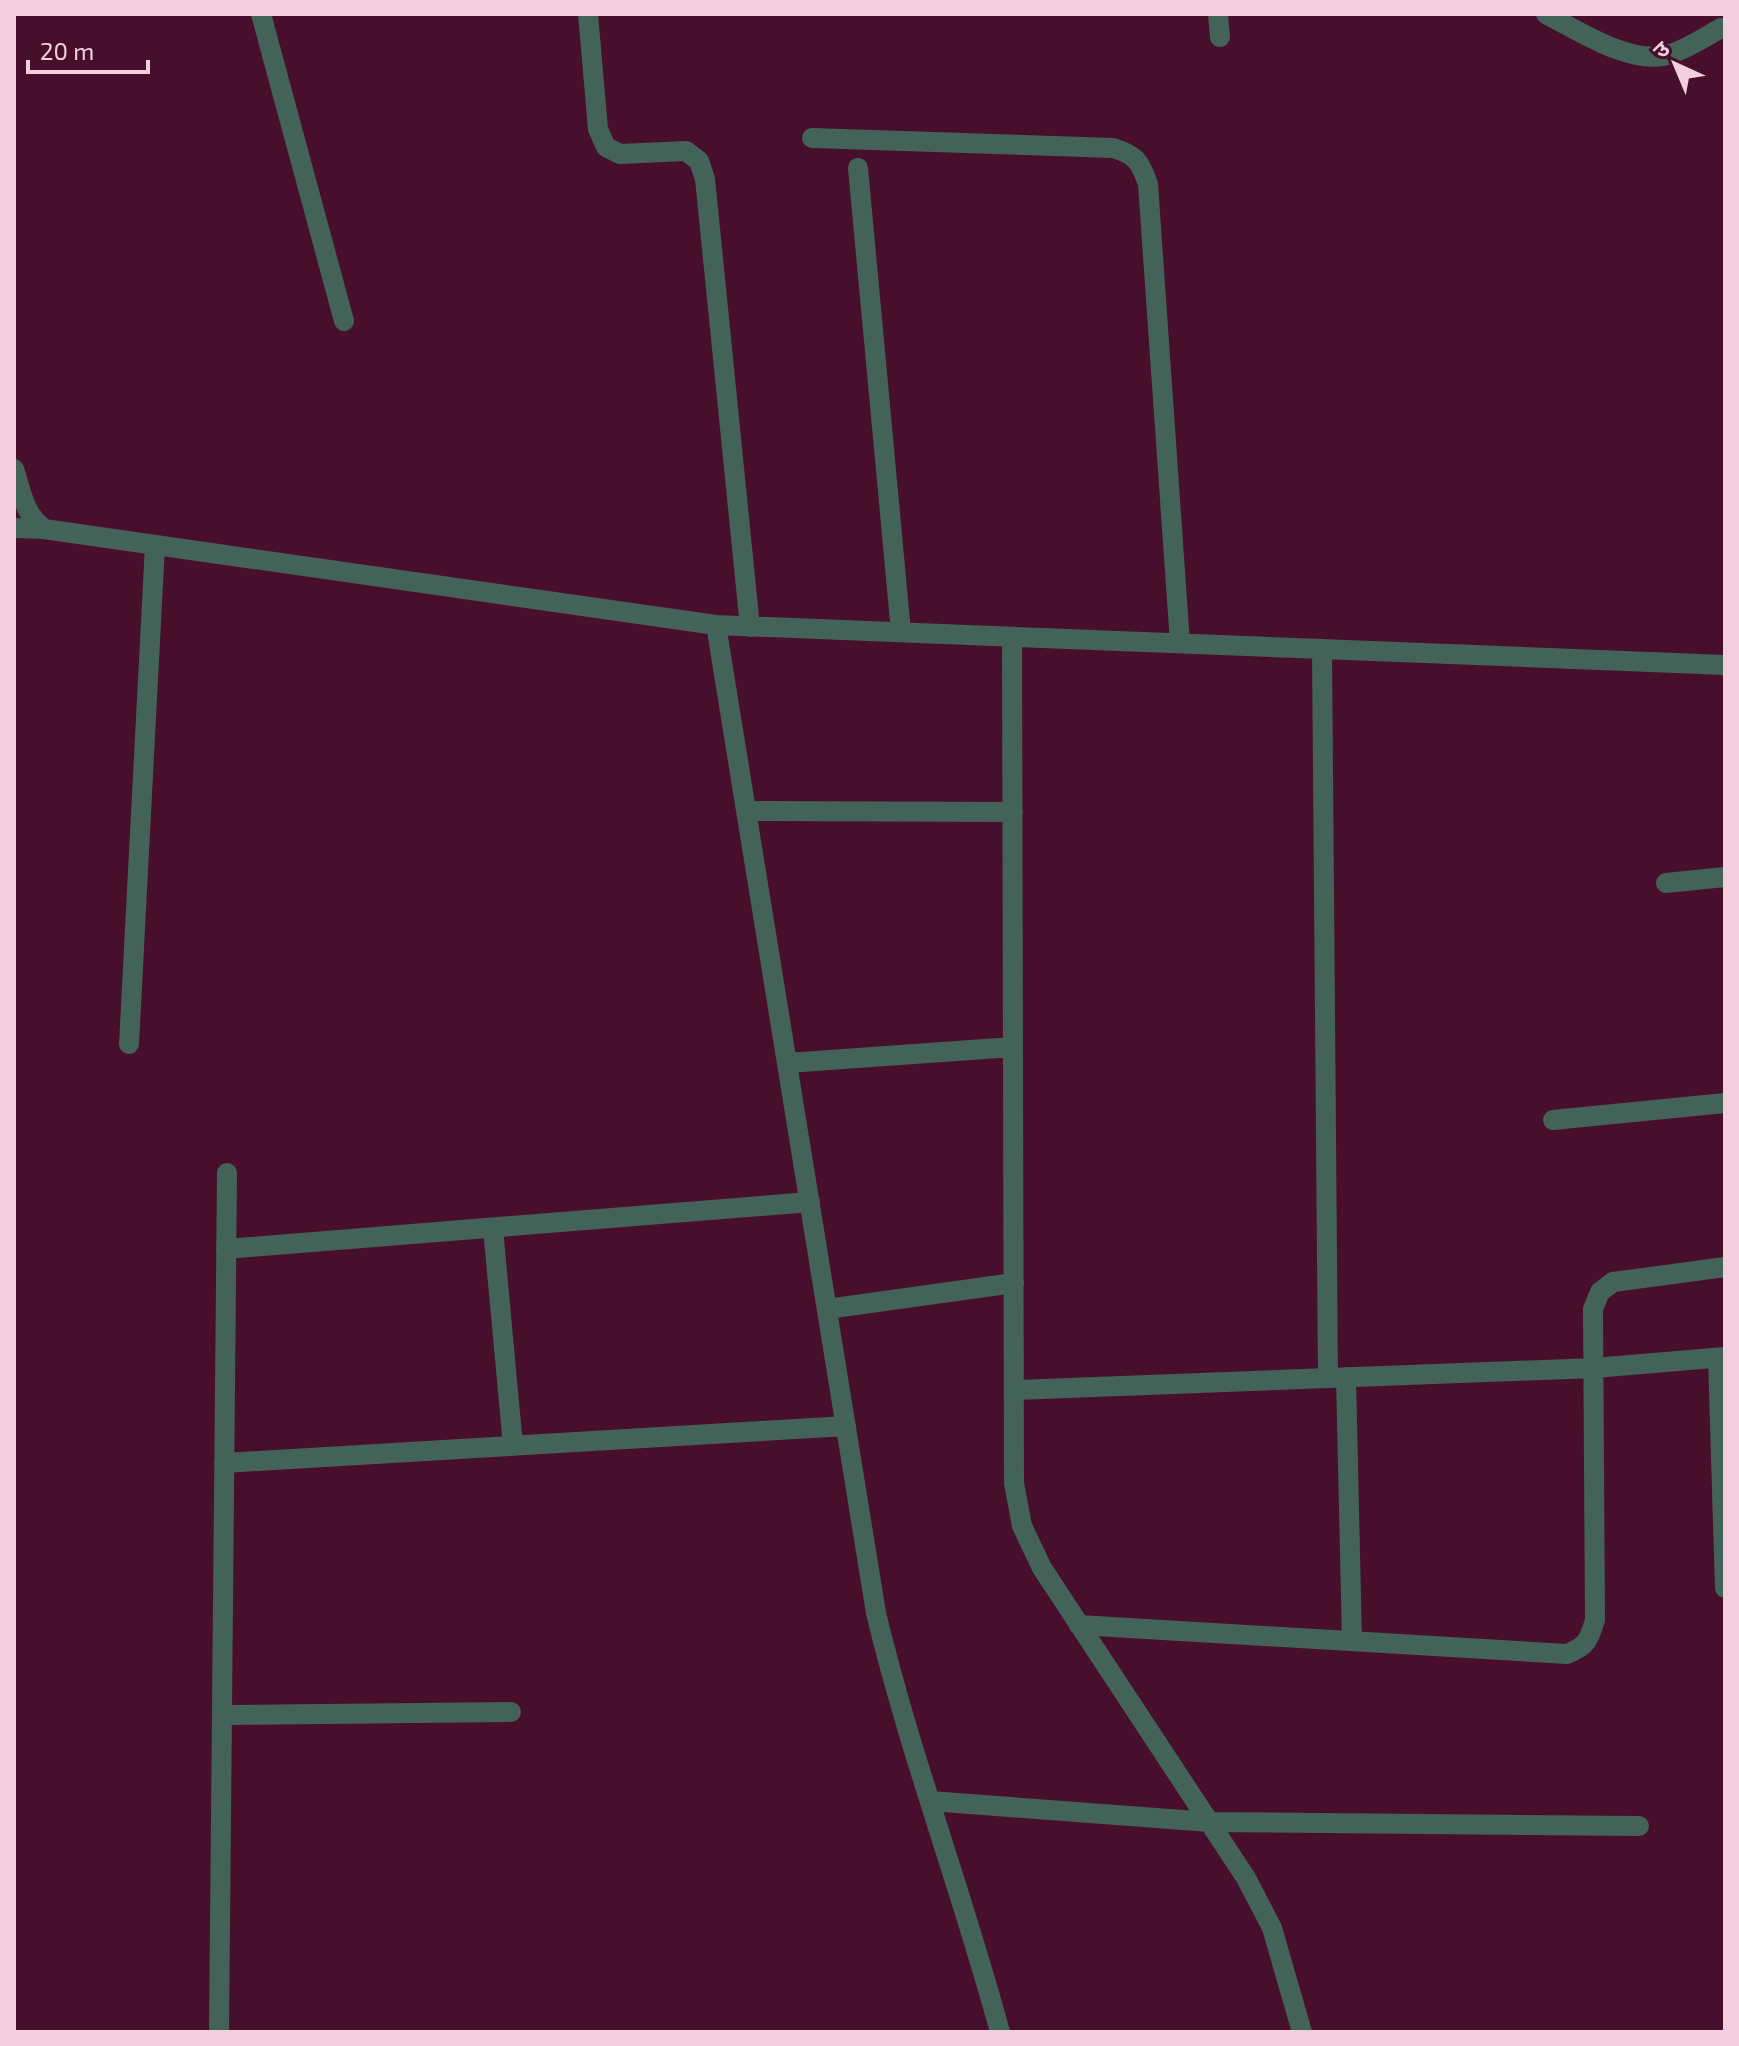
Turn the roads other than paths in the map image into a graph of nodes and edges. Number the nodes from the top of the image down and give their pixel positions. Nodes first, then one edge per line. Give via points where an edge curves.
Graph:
1 (261, 14) edge
2 (588, 14) edge
3 (1218, 14) edge
4 (1546, 14) edge
5 (1703, 14) edge
6 (1723, 30) edge
7 (1220, 37) dead end
8 (812, 138) dead end
9 (858, 168) dead end
10 (344, 321) dead end
11 (14, 469) edge
12 (14, 528) edge
13 (44, 529) junction
14 (155, 545) junction
15 (716, 625) junction
16 (750, 627) junction
17 (901, 632) junction
18 (1012, 637) junction
19 (1180, 643) junction
20 (1322, 649) junction
21 (1725, 665) edge
22 (747, 811) junction
23 (1013, 812) junction
24 (1725, 877) edge
25 (1666, 883) dead end
26 (129, 1044) dead end
27 (1013, 1047) junction
28 (787, 1063) junction
29 (1725, 1103) edge
30 (1553, 1120) dead end
31 (227, 1173) dead end
32 (810, 1202) junction
33 (493, 1228) junction
34 (226, 1249) junction
35 (1725, 1267) edge
36 (1014, 1283) junction
37 (827, 1309) junction
38 (1721, 1358) edge
39 (1594, 1368) junction
40 (1337, 1378) junction
41 (1015, 1390) junction
42 (846, 1426) junction
43 (513, 1446) junction
44 (224, 1463) junction
45 (1724, 1541) edge
46 (1725, 1588) edge
47 (1079, 1625) junction
48 (1352, 1641) junction
49 (511, 1712) dead end
50 (222, 1715) junction
51 (930, 1801) junction
52 (1210, 1822) junction
53 (1639, 1826) dead end
54 (219, 2032) edge
55 (1000, 2032) edge
56 (1302, 2032) edge

1 - 10 street
2 - 16 street via 598,129 606,147 620,154 686,151 699,161 705,179
3 - 7 street
4 - 6 street via 1625,53 1649,57 1670,55
5 - 6 street
8 - 19 street via 1113,148 1130,153 1142,165 1148,184
9 - 17 street
11 - 13 street via 28,511
12 - 13 street
13 - 14 street
14 - 15 street
14 - 26 street
15 - 16 street
15 - 22 street
16 - 17 street
17 - 18 street
18 - 19 street
18 - 23 street
19 - 20 street
20 - 21 street
20 - 40 street
22 - 23 street
22 - 28 street
23 - 27 street
24 - 25 street
27 - 28 street
27 - 36 street
28 - 32 street
29 - 30 street
31 - 34 street
32 - 33 street
32 - 37 street
33 - 34 street
33 - 43 street
34 - 44 street
35 - 39 street via 1622,1280 1600,1292 1593,1309
36 - 37 street
36 - 41 street
37 - 42 street
38 - 39 street
38 - 45 street
39 - 40 street
39 - 48 street via 1595,1620 1590,1638 1567,1654
40 - 41 street
40 - 48 street
41 - 47 street via 1014,1483 1022,1526
42 - 43 street
42 - 51 street via 876,1613
43 - 44 street
44 - 50 street
45 - 46 street
47 - 48 street
47 - 52 street
49 - 50 street
50 - 54 street
51 - 52 street
51 - 55 street
52 - 53 street
52 - 56 street via 1272,1928

